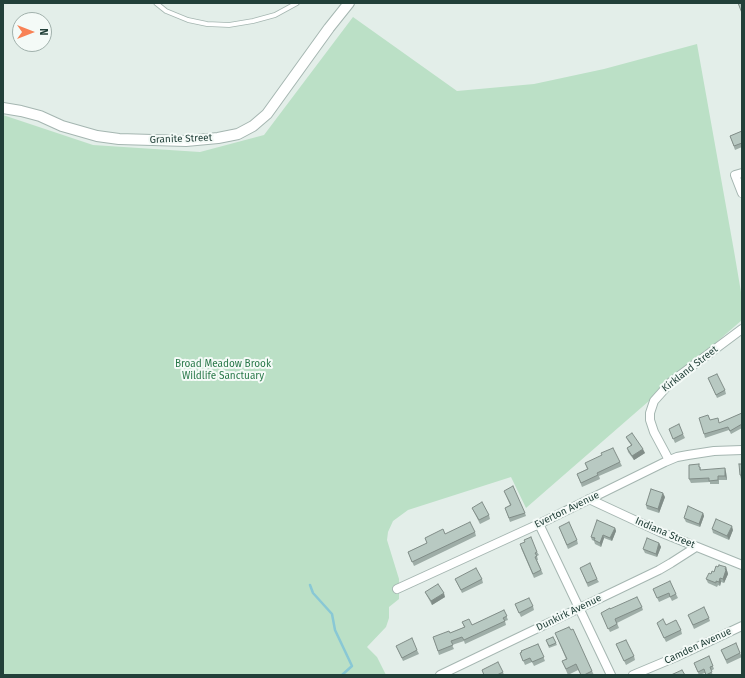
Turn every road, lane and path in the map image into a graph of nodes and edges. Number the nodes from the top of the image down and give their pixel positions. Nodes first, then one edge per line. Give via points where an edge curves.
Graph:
1 (156, 3) edge
2 (297, 3) edge
3 (349, 3) edge
4 (3, 108) edge
5 (739, 174) edge
6 (742, 193) edge
7 (742, 329) edge
8 (742, 450) edge
9 (669, 460) junction
10 (589, 499) junction
11 (539, 524) junction
12 (696, 547) junction
13 (742, 565) edge
14 (397, 589) dead end
15 (579, 608) junction
16 (742, 626) edge
17 (440, 675) edge
18 (610, 675) edge
19 (633, 675) edge

1 - 2 lane via 166,11 188,20 229,25 253,22 275,15
3 - 4 street, Granite Street via 267,114 238,134 186,141 119,139 97,136 27,112
5 - 6 street
7 - 9 street, Kirkland Street via 671,382 654,401 650,420
8 - 9 street, Everton Avenue via 714,451
9 - 10 street, Everton Avenue
10 - 11 street, Everton Avenue
10 - 12 street, Indiana Street
11 - 14 street, Everton Avenue
11 - 15 street
12 - 13 street, Indiana Street
12 - 15 street, Dunkirk Avenue via 671,563
15 - 17 street, Dunkirk Avenue
15 - 18 street
16 - 19 street, Camden Avenue

